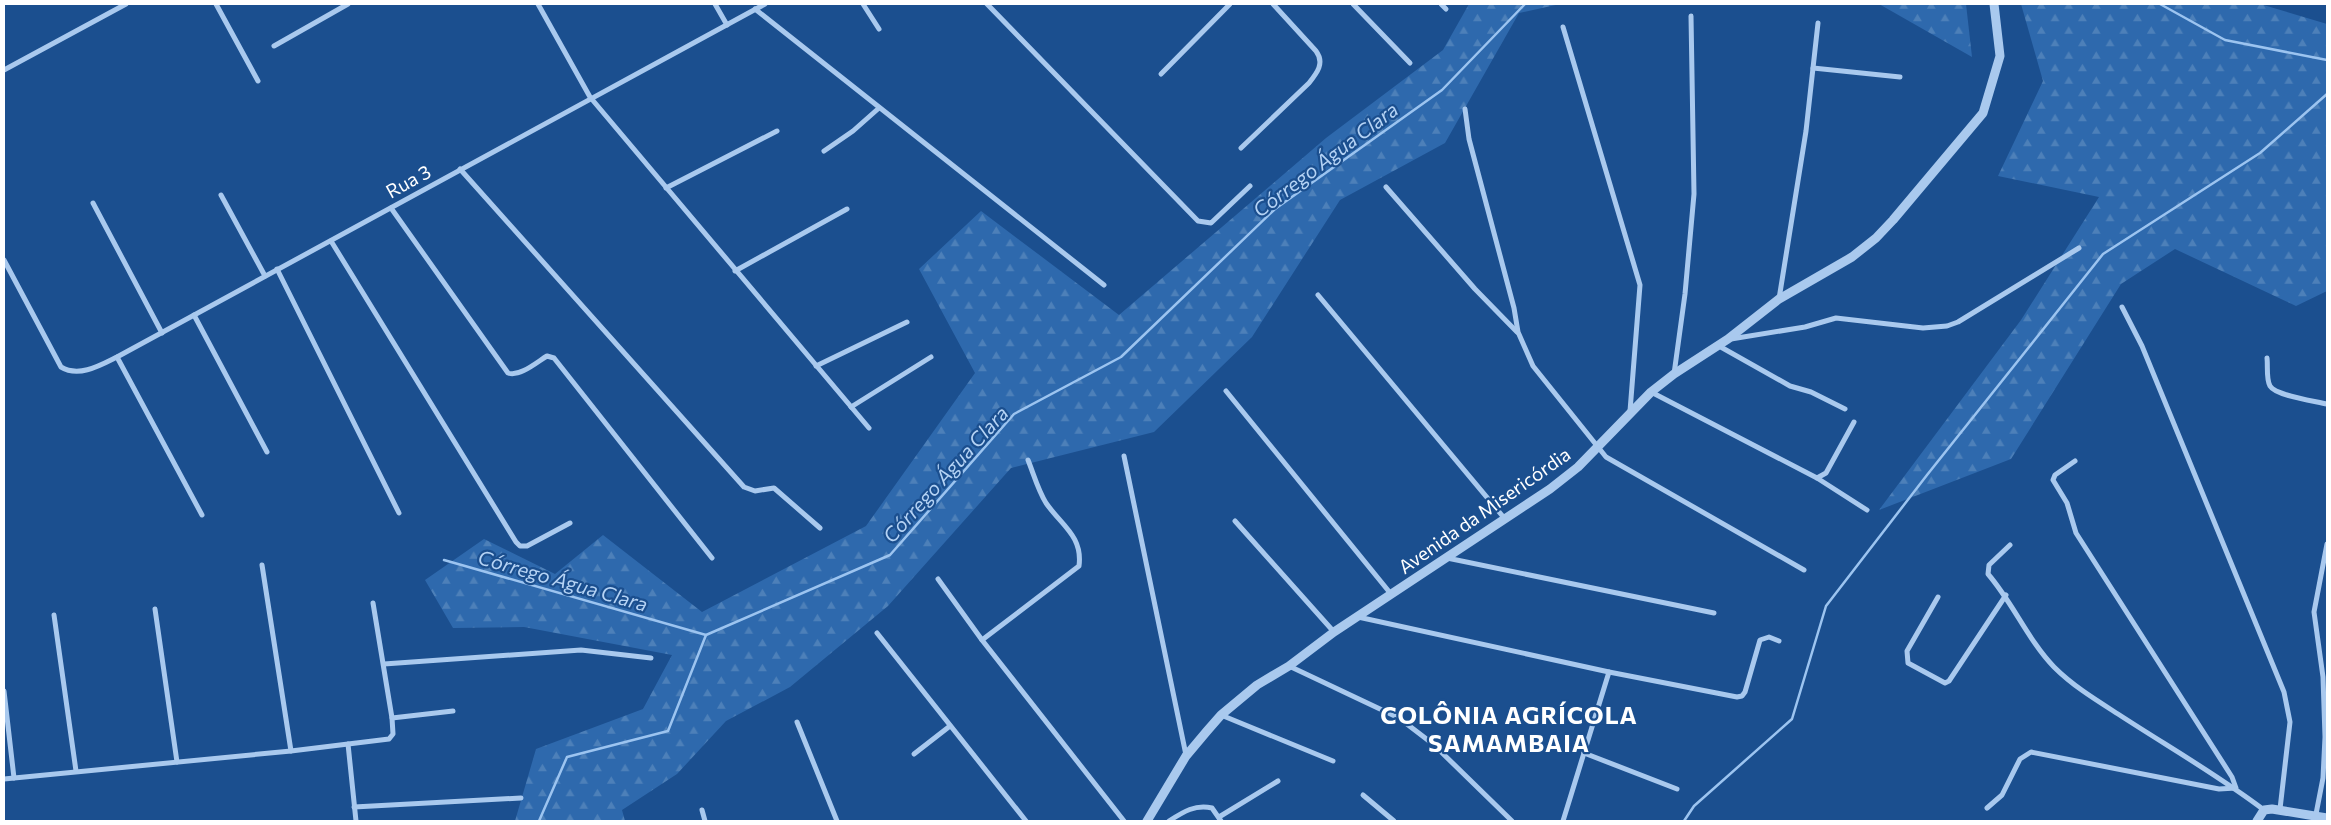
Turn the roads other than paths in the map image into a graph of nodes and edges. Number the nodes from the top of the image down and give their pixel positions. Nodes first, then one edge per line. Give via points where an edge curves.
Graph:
1 (126, 4) edge
2 (216, 4) edge
3 (348, 4) edge
4 (538, 4) edge
5 (715, 4) edge
6 (765, 4) edge
7 (863, 4) edge
8 (987, 4) edge
9 (1230, 4) edge
10 (1272, 4) edge
11 (1353, 4) edge
12 (1441, 4) edge
13 (1994, 4) edge
14 (755, 9) junction
15 (1446, 9) dead end
16 (1692, 16) dead end
17 (1818, 23) dead end
18 (727, 25) junction
19 (1563, 27) dead end
20 (880, 29) dead end
21 (274, 46) dead end
22 (1410, 63) dead end
23 (1813, 68) junction
24 (4, 70) edge
25 (1161, 74) dead end
26 (1900, 77) dead end
27 (258, 82) dead end
28 (590, 97) junction
29 (879, 108) junction
30 (1465, 109) dead end
31 (777, 131) dead end
32 (1241, 148) dead end
33 (824, 151) dead end
34 (460, 169) junction
35 (1250, 186) dead end
36 (1386, 187) dead end
37 (666, 188) junction
38 (221, 195) dead end
39 (93, 203) dead end
40 (390, 208) junction
41 (847, 210) dead end
42 (331, 241) junction
43 (2079, 248) dead end
44 (4, 260) edge
45 (277, 269) junction
46 (735, 271) junction
47 (265, 276) junction
48 (1104, 285) dead end
49 (1318, 295) dead end
50 (1779, 299) junction
51 (2122, 307) dead end
52 (194, 315) junction
53 (908, 322) dead end
54 (1518, 332) junction
55 (162, 333) junction
56 (1728, 339) junction
57 (1719, 346) junction
58 (118, 357) junction
59 (931, 357) dead end
60 (2267, 358) dead end
61 (816, 366) junction
62 (1674, 374) junction
63 (1226, 391) dead end
64 (1651, 392) junction
65 (2327, 404) edge
66 (851, 407) junction
67 (1846, 409) dead end
68 (1630, 411) junction
69 (1854, 422) dead end
70 (869, 428) dead end
71 (1597, 448) junction
72 (267, 452) dead end
73 (1124, 456) dead end
74 (1028, 460) dead end
75 (2075, 461) dead end
76 (1817, 478) junction
77 (1867, 510) dead end
78 (399, 513) dead end
79 (202, 516) dead end
80 (1505, 519) junction
81 (1235, 521) dead end
82 (570, 523) dead end
83 (820, 528) dead end
84 (2327, 544) edge
85 (2010, 545) dead end
86 (712, 558) dead end
87 (1447, 558) junction
88 (262, 565) dead end
89 (1804, 570) dead end
90 (938, 579) dead end
91 (1391, 594) junction
92 (2006, 595) junction
93 (1938, 597) dead end
94 (373, 603) dead end
95 (155, 609) dead end
96 (1714, 613) dead end
97 (54, 615) dead end
98 (1358, 617) junction
99 (1334, 632) junction
100 (877, 633) dead end
101 (982, 640) junction
102 (1779, 640) dead end
103 (651, 658) dead end
104 (384, 664) junction
105 (1289, 666) junction
106 (1609, 672) junction
107 (4, 691) edge
108 (453, 711) dead end
109 (1221, 715) junction
110 (392, 718) junction
111 (797, 722) dead end
112 (950, 726) junction
113 (348, 744) junction
114 (291, 752) junction
115 (1584, 753) junction
116 (914, 754) dead end
117 (1186, 756) junction
118 (1333, 760) dead end
119 (177, 762) junction
120 (76, 771) junction
121 (14, 778) junction
122 (4, 779) edge
123 (1278, 781) dead end
124 (2236, 788) junction
125 (1677, 789) dead end
126 (1363, 795) dead end
127 (521, 798) dead end
128 (354, 807) junction
129 (1987, 808) dead end
130 (2280, 809) junction
131 (702, 810) dead end
132 (2264, 810) junction
133 (2316, 814) junction
134 (2327, 818) edge
135 (1220, 819) edge
136 (356, 821) edge
137 (705, 821) edge
138 (837, 821) edge
139 (1026, 821) edge
140 (1124, 821) edge
141 (1147, 821) edge
142 (1169, 821) edge
143 (1394, 821) edge
144 (1512, 821) edge
145 (1563, 821) edge
146 (2257, 821) edge

1 - 24 street
2 - 27 street
3 - 21 street
4 - 28 street
5 - 18 street
6 - 14 street, Rua 3
7 - 20 street
8 - 35 street via 1198,221 1211,223
9 - 25 street
10 - 32 street via 1316,51 1320,65 1309,83
11 - 22 street
12 - 15 street
13 - 50 street, Avenida da Misericórdia via 2000,56 1983,113 1876,238 1852,257
14 - 18 street, Rua 3
14 - 29 street
16 - 62 street via 1694,194
17 - 23 street
18 - 28 street, Rua 3
19 - 68 street via 1640,285
23 - 26 street
23 - 50 street via 1805,140
28 - 34 street, Rua 3
28 - 37 street
29 - 33 street
29 - 48 street via 976,181
30 - 54 street via 1469,139
31 - 37 street
34 - 40 street, Rua 3
34 - 83 street via 744,487 755,491 774,488
36 - 54 street via 1487,302
37 - 46 street
38 - 47 street
39 - 55 street
40 - 42 street, Rua 3
40 - 86 street via 508,373 524,370 547,356 554,358
41 - 46 street
42 - 45 street, Rua 3
42 - 82 street via 516,542 527,546
43 - 56 street via 1947,326 1923,328 1836,318 1805,327
44 - 58 street, Rua 3 via 62,367 70,371 84,371
45 - 47 street, Rua 3
45 - 78 street
46 - 61 street
47 - 52 street, Rua 3
49 - 80 street
50 - 56 street, Avenida da Misericórdia
51 - 130 street via 2142,346 2284,692 2290,722
52 - 55 street, Rua 3
52 - 72 street
53 - 61 street
54 - 71 street via 1533,366
55 - 58 street, Rua 3
56 - 57 street, Avenida da Misericórdia
57 - 62 street, Avenida da Misericórdia
57 - 67 street via 1790,386
58 - 79 street
59 - 66 street
60 - 65 street via 2271,389
61 - 66 street
62 - 64 street, Avenida da Misericórdia
63 - 91 street
64 - 68 street, Avenida da Misericórdia
64 - 76 street
66 - 70 street
68 - 71 street, Avenida da Misericórdia
69 - 76 street via 1826,473
71 - 80 street, Avenida da Misericórdia via 1550,489
71 - 89 street via 1624,469
73 - 117 street
74 - 101 street via 1046,503 1074,534 1079,548 1079,566
75 - 124 street via 2053,480 2067,503 2076,532
76 - 77 street
80 - 87 street, Avenida da Misericórdia
81 - 99 street
84 - 133 street via 2314,612 2323,677 2325,737
85 - 92 street via 1988,569 1988,574
87 - 91 street, Avenida da Misericórdia
87 - 96 street
88 - 114 street
90 - 101 street
91 - 98 street, Avenida da Misericórdia
92 - 93 street via 1949,682 1945,683 1908,663 1906,658
92 - 124 street via 2043,653 2082,690
94 - 104 street
95 - 119 street
97 - 120 street
98 - 99 street, Avenida da Misericórdia
98 - 106 street
99 - 105 street, Avenida da Misericórdia
100 - 112 street
101 - 140 street
102 - 106 street via 1769,637 1760,640 1742,696
103 - 104 street via 581,650
104 - 110 street
105 - 109 street, Avenida da Misericórdia via 1257,685
105 - 144 street via 1399,718 1432,744
106 - 115 street
107 - 121 street
108 - 110 street
109 - 117 street, Avenida da Misericórdia
109 - 118 street
110 - 113 street via 393,734 389,739
111 - 138 street
112 - 116 street
112 - 139 street
113 - 114 street
113 - 128 street
114 - 119 street
115 - 125 street
115 - 145 street
117 - 141 street, Avenida da Misericórdia
119 - 120 street
120 - 121 street
121 - 122 street
123 - 135 street
124 - 129 street via 2219,789 2031,752 2020,759 2002,795
124 - 132 street
126 - 143 street
127 - 128 street
128 - 136 street
130 - 132 street
130 - 133 street
131 - 137 street
132 - 146 street
133 - 134 street
135 - 142 street via 1212,808 1201,806

